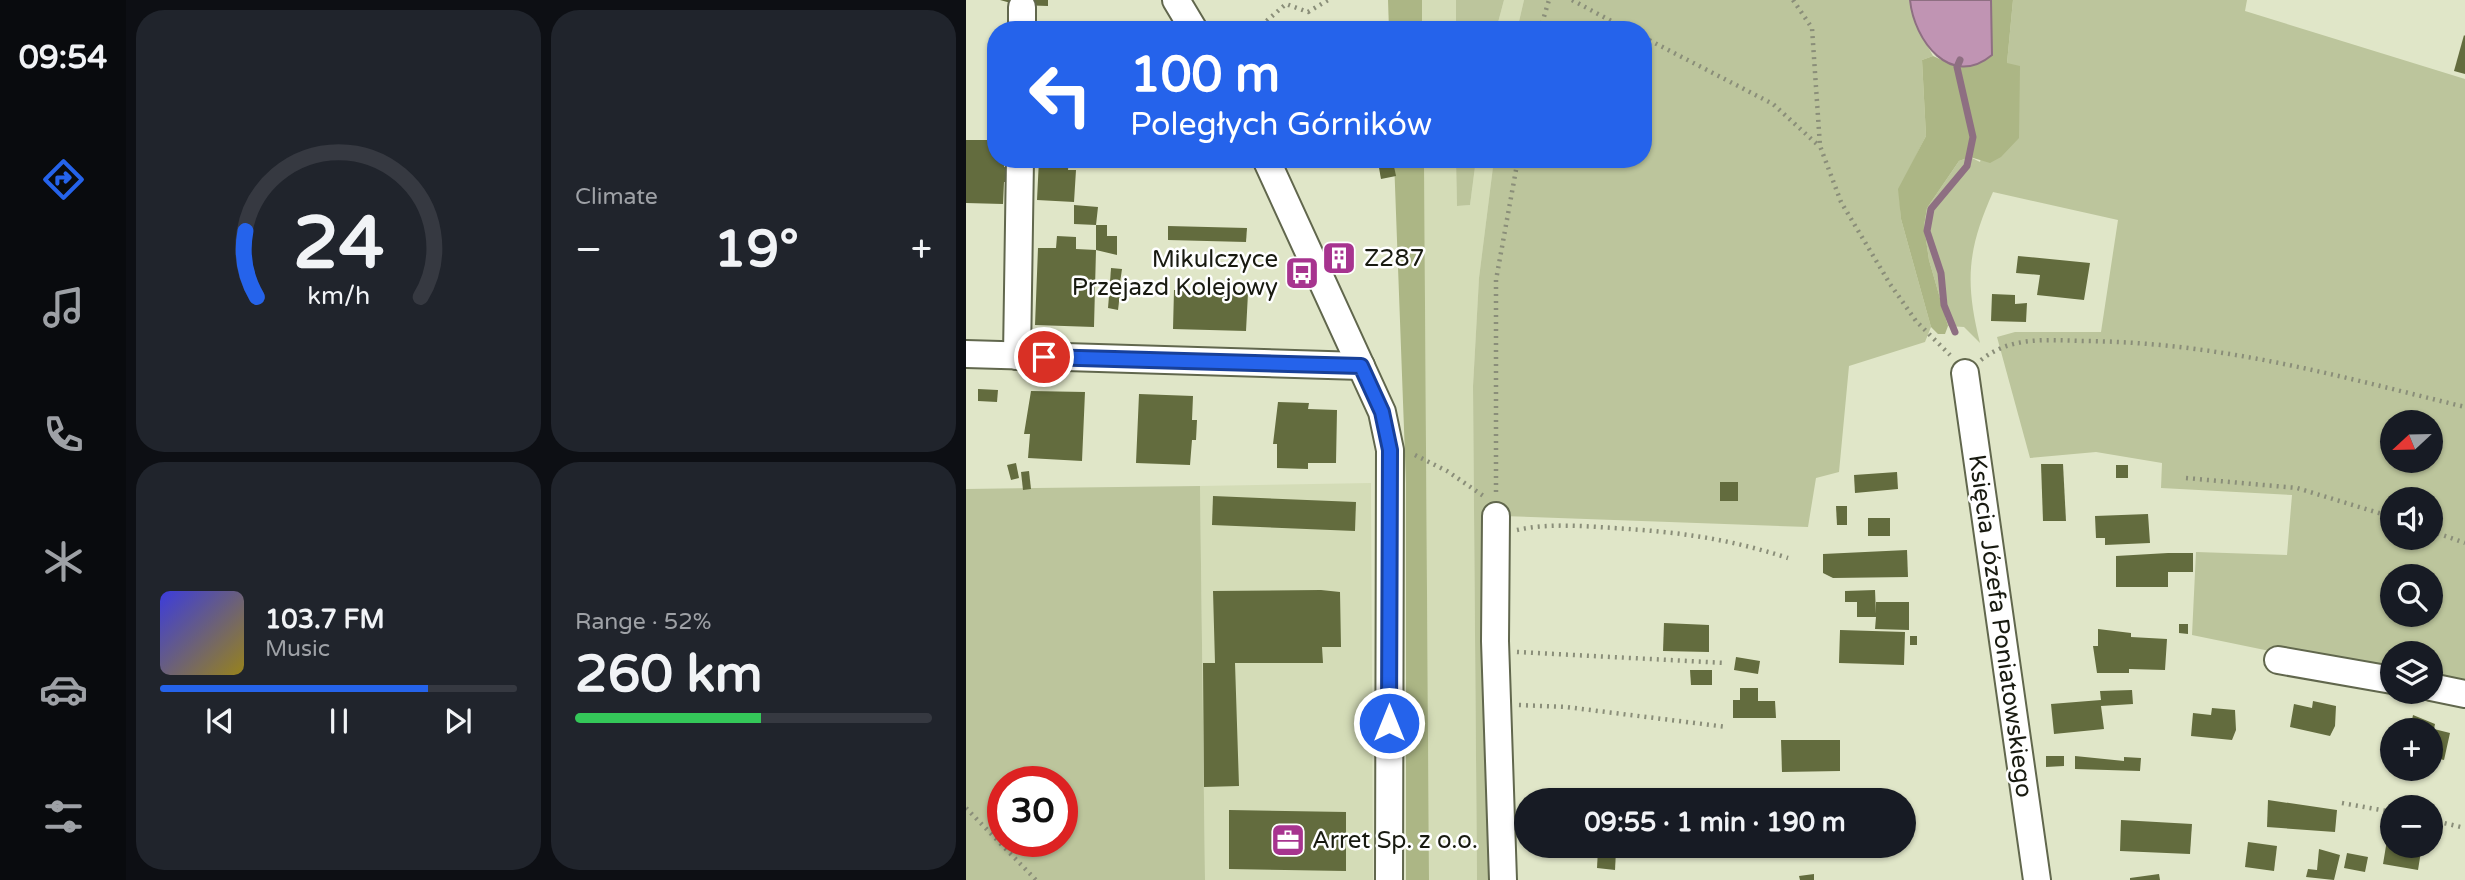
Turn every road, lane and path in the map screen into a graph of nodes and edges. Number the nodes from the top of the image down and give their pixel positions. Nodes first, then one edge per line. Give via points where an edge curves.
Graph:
1 (1176, 0) edge
2 (1328, 0) edge
3 (1549, 0) edge
4 (1572, 0) edge
5 (1793, 0) edge
6 (1189, 21) edge
7 (1266, 21) edge
8 (1543, 21) edge
9 (1611, 21) edge
10 (1652, 42) edge
11 (1820, 146) junction
12 (1020, 168) edge
13 (1270, 168) edge
14 (1516, 168) edge
15 (966, 354) edge
16 (1017, 356) junction
17 (1361, 366) junction
18 (1965, 373) junction
19 (2465, 407) edge
20 (1390, 450) junction
21 (2186, 478) dead end
22 (2380, 513) edge
23 (1496, 518) junction
24 (2443, 535) edge
25 (2465, 543) edge
26 (1788, 558) dead end
27 (1495, 655) junction
28 (2278, 660) dead end
29 (1726, 663) dead end
30 (2380, 678) edge
31 (2443, 689) edge
32 (2465, 694) edge
33 (1497, 706) junction
34 (1727, 727) dead end
35 (2342, 803) dead end
36 (966, 808) edge
37 (2380, 810) edge
38 (2443, 823) edge
39 (2465, 828) edge
40 (1036, 880) edge
41 (1389, 880) edge
42 (1503, 880) edge
43 (2038, 880) edge

1 - 6 street
2 - 7 path via 1308,12 1286,4
3 - 8 path
4 - 9 path
5 - 11 path via 1812,27
10 - 11 path via 1773,104
11 - 18 path via 1841,202 1890,284 1916,321
12 - 16 street
13 - 17 street
14 - 23 path via 1496,279
15 - 16 street
16 - 17 street
17 - 20 street via 1382,412
18 - 19 path via 1993,350 2011,343 2133,341 2270,359
18 - 43 street, Księcia Józefa Poniatowskiego
20 - 23 path via 1433,463
20 - 41 street
21 - 22 path via 2297,488
23 - 26 path via 1529,527 1688,533 1736,541
23 - 27 street
24 - 25 path
27 - 29 path via 1551,652
27 - 33 street
28 - 30 street
31 - 32 street
33 - 34 path via 1566,707
33 - 42 street
35 - 37 path
36 - 40 path
38 - 39 path

